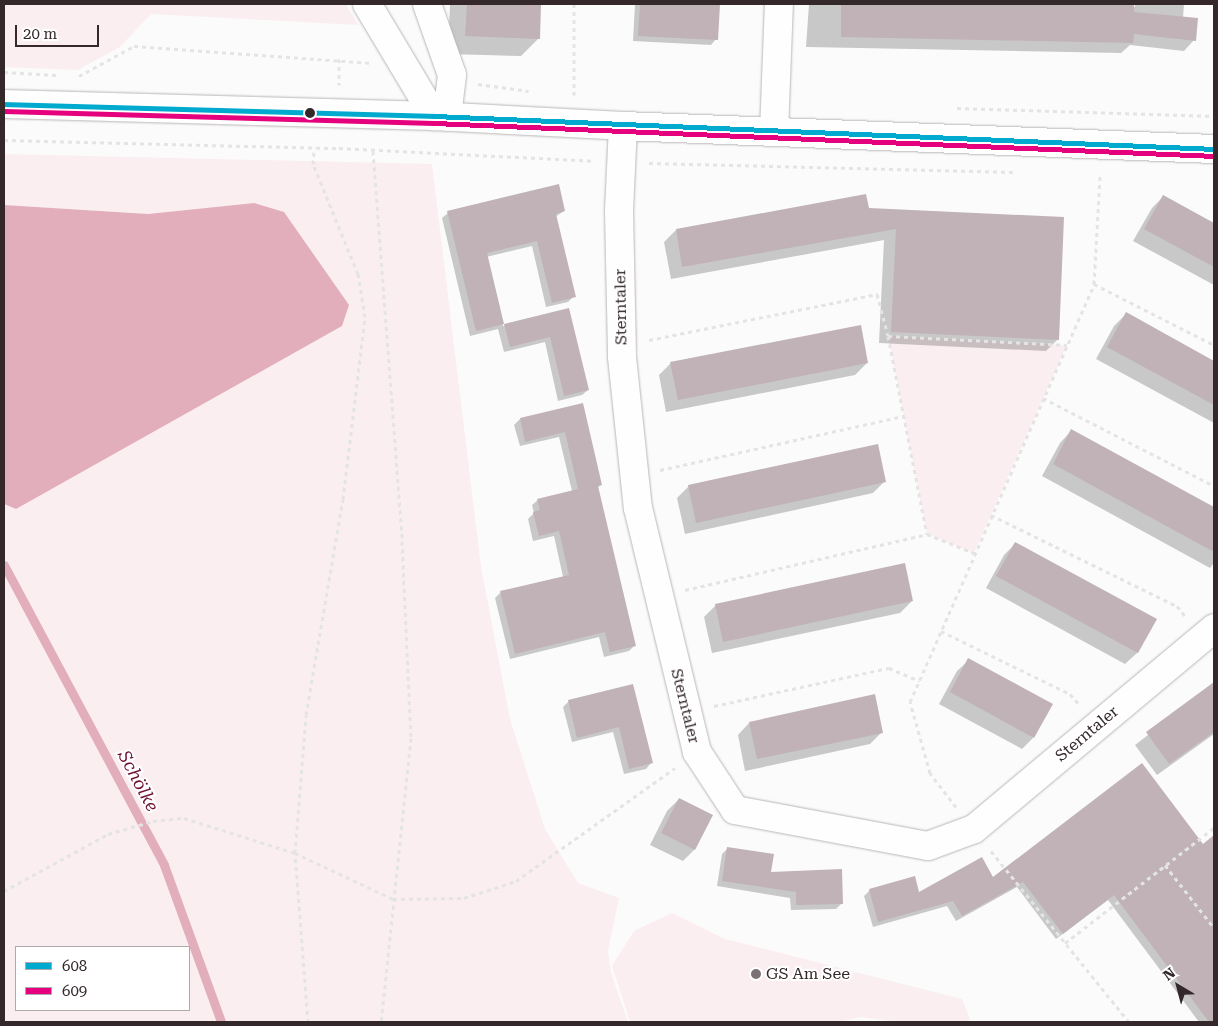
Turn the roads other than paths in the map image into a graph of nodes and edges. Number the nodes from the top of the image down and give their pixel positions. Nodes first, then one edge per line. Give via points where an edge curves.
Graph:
1 (367, 4) edge
2 (427, 4) edge
3 (778, 4) edge
4 (4, 104) edge
5 (441, 116) junction
6 (623, 126) junction
7 (774, 132) junction
8 (1214, 149) edge
9 (1208, 633) edge

1 - 5 street
2 - 5 street via 452,76
3 - 7 street
4 - 5 street
5 - 6 street
6 - 7 street
6 - 9 street, Sterntaler via 622,346 638,508 697,752 736,810 928,846 974,829
7 - 8 street

